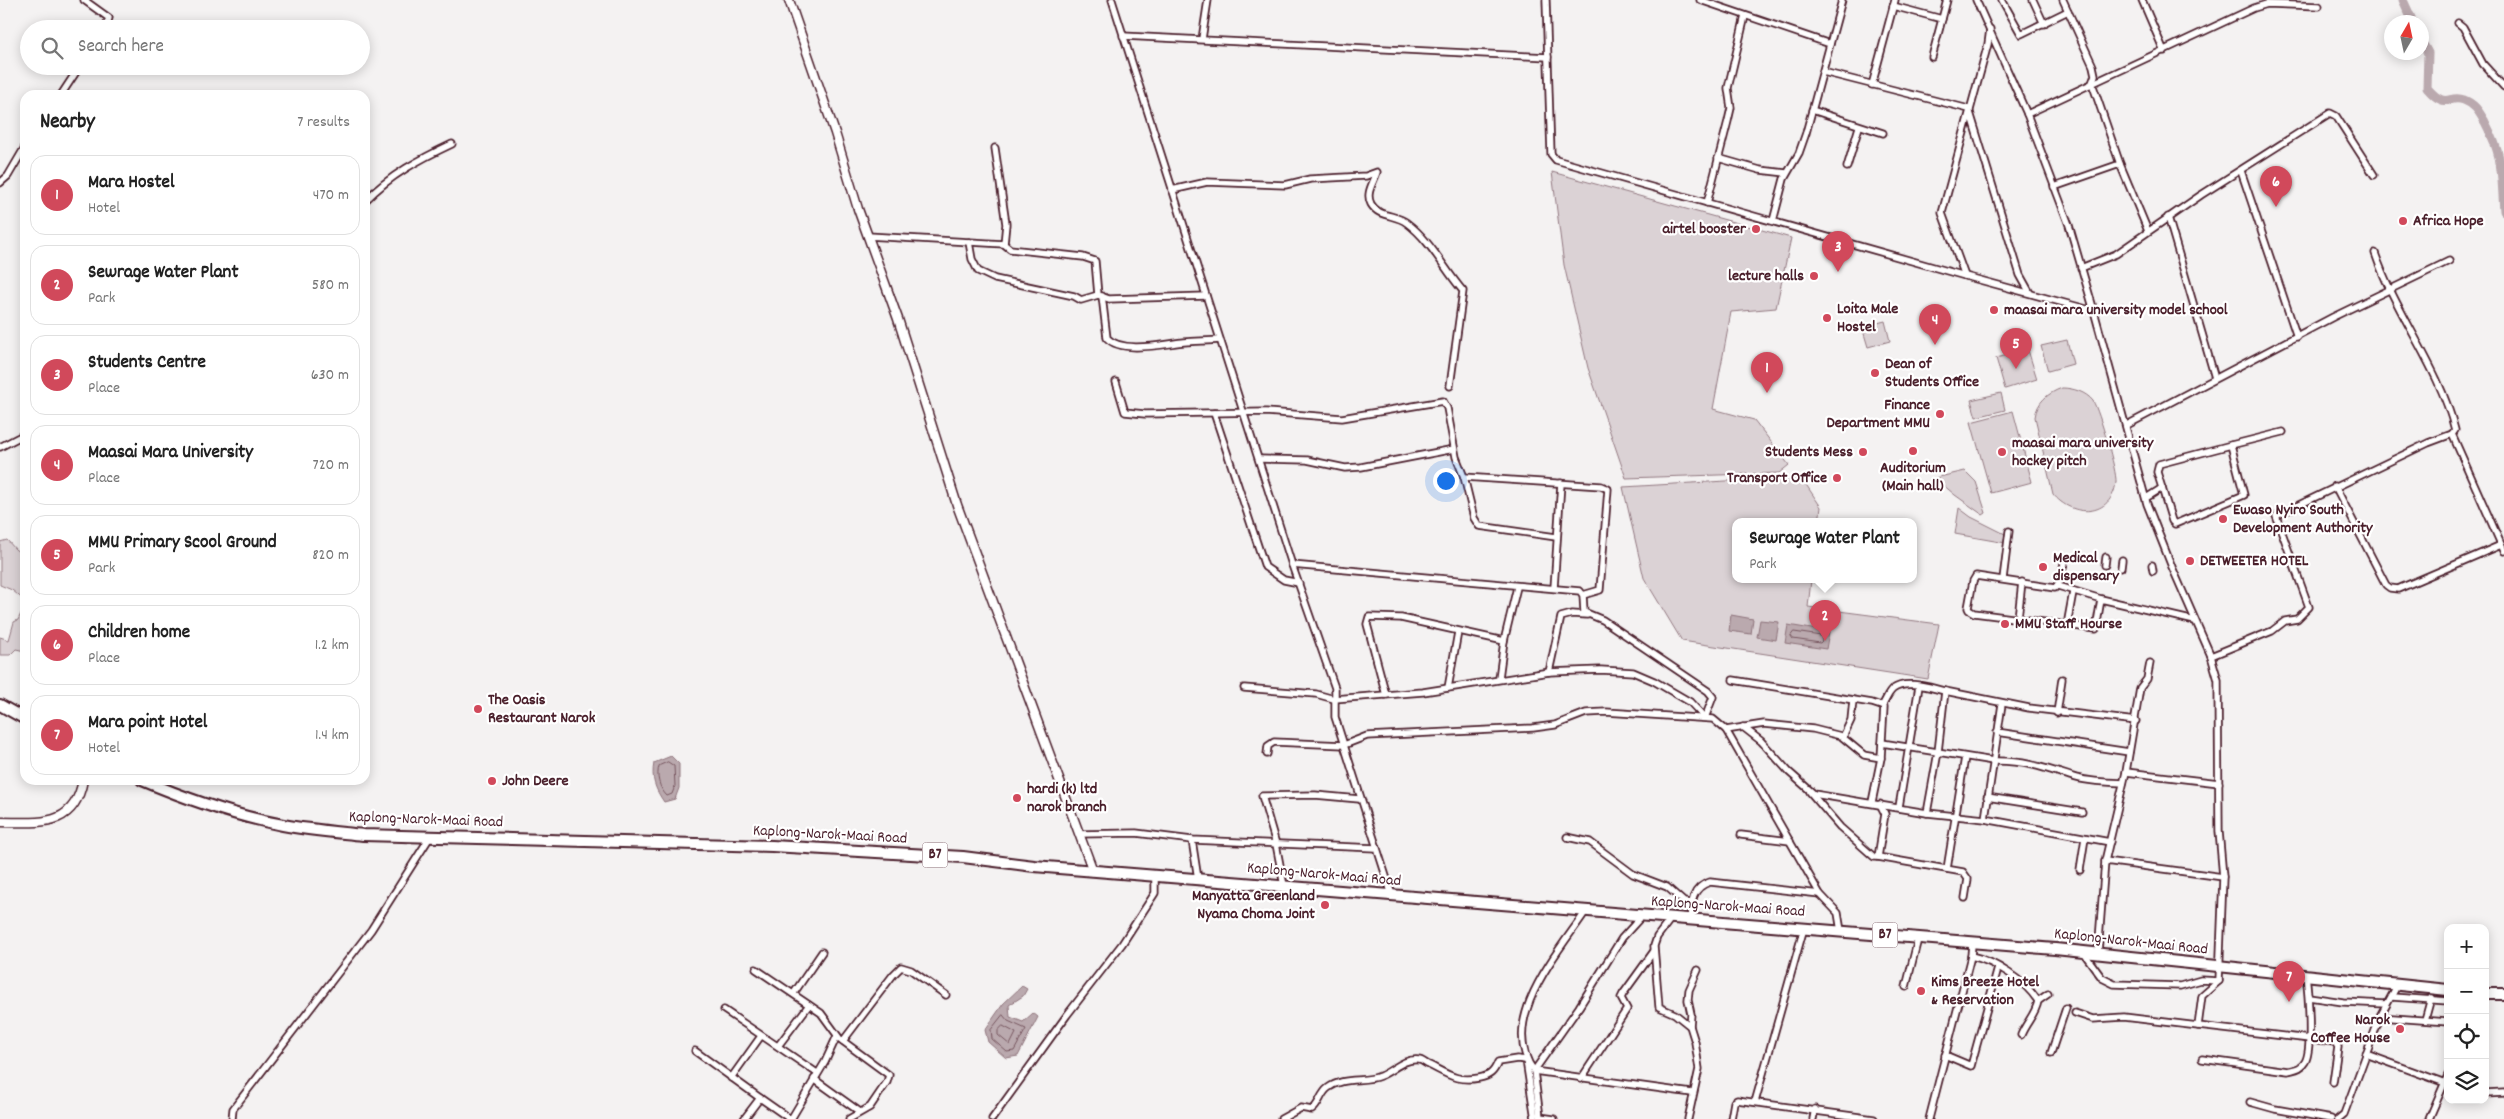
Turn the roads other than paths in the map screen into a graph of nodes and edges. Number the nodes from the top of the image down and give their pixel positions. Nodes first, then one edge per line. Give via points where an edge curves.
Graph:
1 (84, 0) edge
2 (789, 0) edge
3 (1112, 0) edge
4 (1208, 0) edge
5 (1546, 0) edge
6 (1700, 0) edge
7 (1842, 0) edge
8 (1947, 0) edge
9 (1976, 0) edge
10 (2002, 0) edge
11 (2032, 0) edge
12 (2063, 0) edge
13 (2142, 0) edge
14 (1894, 3) edge
15 (2319, 6) dead end
16 (2068, 11) junction
17 (1745, 16) junction
18 (1942, 19) junction
19 (109, 20) edge
20 (2458, 23) dead end
21 (2044, 24) junction
22 (1990, 28) junction
23 (1123, 36) junction
24 (1202, 39) junction
25 (1830, 44) junction
26 (2164, 50) junction
27 (1548, 56) junction
28 (1932, 57) dead end
29 (1823, 72) junction
30 (74, 75) edge
31 (2092, 83) junction
32 (1872, 85) junction
33 (2504, 88) edge
34 (64, 90) edge
35 (1969, 109) junction
36 (1812, 110) junction
37 (2028, 114) junction
38 (1859, 127) junction
39 (1883, 133) dead end
40 (452, 144) dead end
41 (995, 148) dead end
42 (20, 156) edge
43 (1718, 158) junction
44 (2120, 164) junction
45 (1847, 167) dead end
46 (2241, 171) junction
47 (1786, 173) junction
48 (2374, 175) dead end
49 (0, 183) edge
50 (2054, 187) junction
51 (1172, 190) junction
52 (370, 196) edge
53 (1707, 203) junction
54 (2168, 217) junction
55 (1773, 221) junction
56 (2148, 231) junction
57 (868, 236) junction
58 (969, 242) junction
59 (1004, 244) junction
60 (2375, 253) dead end
61 (2449, 261) dead end
62 (2081, 268) junction
63 (1964, 276) junction
64 (2390, 291) junction
65 (2030, 293) junction
66 (1100, 296) junction
67 (1206, 296) junction
68 (2094, 310) junction
69 (2297, 337) junction
70 (1220, 340) junction
71 (2215, 378) junction
72 (1116, 382) dead end
73 (1450, 386) dead end
74 (1243, 412) junction
75 (1214, 413) junction
76 (2127, 425) junction
77 (2283, 432) dead end
78 (2452, 434) junction
79 (20, 437) edge
80 (2231, 445) junction
81 (0, 447) edge
82 (1454, 449) junction
83 (1260, 459) junction
84 (1464, 477) junction
85 (1561, 483) junction
86 (2335, 486) junction
87 (2162, 488) junction
88 (2146, 498) junction
89 (2009, 531) dead end
90 (1556, 537) junction
91 (2503, 548) edge
92 (2106, 557) dead end
93 (2065, 559) dead end
94 (2122, 560) dead end
95 (1292, 565) junction
96 (2105, 565) dead end
97 (2120, 568) dead end
98 (2002, 579) junction
99 (2022, 582) junction
100 (1299, 583) junction
101 (2058, 586) junction
102 (1516, 587) junction
103 (1554, 588) junction
104 (2073, 592) junction
105 (1583, 594) junction
106 (2101, 599) junction
107 (1587, 615) junction
108 (2018, 618) junction
109 (2195, 621) junction
110 (2067, 625) junction
111 (1458, 632) junction
112 (1504, 641) junction
113 (2211, 656) junction
114 (2150, 662) dead end
115 (1549, 672) junction
116 (1499, 678) junction
117 (2062, 679) dead end
118 (1733, 680) dead end
119 (1919, 686) junction
120 (1244, 688) dead end
121 (1448, 688) junction
122 (1945, 690) junction
123 (1386, 695) junction
124 (1334, 698) junction
125 (1853, 700) junction
126 (0, 704) edge
127 (2002, 704) junction
128 (1882, 706) junction
129 (0, 710) edge
130 (2057, 712) junction
131 (20, 716) edge
132 (1705, 718) junction
133 (20, 721) edge
134 (2136, 721) junction
135 (1743, 727) junction
136 (1726, 730) junction
137 (1997, 732) junction
138 (1843, 737) junction
139 (1882, 743) junction
140 (1344, 745) junction
141 (1910, 748) junction
142 (1938, 752) junction
143 (2129, 752) junction
144 (1267, 754) dead end
145 (1965, 757) junction
146 (1881, 758) junction
147 (1993, 761) junction
148 (2126, 772) junction
149 (2123, 783) junction
150 (2219, 784) junction
151 (82, 785) edge
152 (154, 785) edge
153 (167, 785) edge
154 (1808, 791) junction
155 (1987, 797) junction
156 (1360, 799) junction
157 (1872, 802) junction
158 (199, 803) junction
159 (1880, 804) junction
160 (1899, 807) junction
161 (2082, 812) dead end
162 (1927, 813) junction
163 (1956, 817) junction
164 (1985, 819) junction
165 (0, 822) edge
166 (1079, 834) junction
167 (1741, 835) dead end
168 (430, 837) junction
169 (1567, 837) dead end
170 (2085, 838) junction
171 (1192, 840) junction
172 (1790, 841) junction
173 (2110, 842) junction
174 (1276, 844) junction
175 (1376, 848) junction
176 (1878, 857) junction
177 (2105, 861) junction
178 (1947, 868) junction
179 (2080, 870) dead end
180 (1093, 871) junction
181 (1155, 876) junction
182 (2223, 877) junction
183 (1198, 879) junction
184 (1284, 886) junction
185 (1820, 894) junction
186 (1392, 896) junction
187 (1965, 898) dead end
188 (1691, 903) junction
189 (1586, 912) junction
190 (1642, 916) junction
191 (1672, 917) junction
192 (1692, 919) junction
193 (1804, 927) junction
194 (1841, 931) junction
195 (1918, 939) junction
196 (1972, 944) junction
197 (1654, 951) junction
198 (822, 952) dead end
199 (2083, 952) junction
200 (2098, 953) junction
201 (1971, 956) junction
202 (2219, 966) junction
203 (1998, 968) junction
204 (756, 969) dead end
205 (1698, 970) dead end
206 (2306, 975) junction
207 (2219, 981) junction
208 (2398, 984) junction
209 (1906, 987) dead end
210 (2444, 990) edge
211 (794, 994) junction
212 (2048, 994) dead end
213 (2489, 994) edge
214 (2504, 994) edge
215 (946, 995) dead end
216 (2309, 997) junction
217 (2392, 997) junction
218 (2431, 998) junction
219 (2444, 1000) edge
220 (2038, 1001) junction
221 (2386, 1004) junction
222 (809, 1005) junction
223 (2066, 1008) dead end
224 (724, 1010) dead end
225 (2075, 1013) dead end
226 (2380, 1017) junction
227 (2425, 1020) junction
228 (2444, 1022) edge
229 (1690, 1026) junction
230 (2198, 1026) junction
231 (2021, 1035) dead end
232 (761, 1036) junction
233 (837, 1036) junction
234 (2308, 1039) junction
235 (843, 1041) junction
236 (778, 1046) junction
237 (695, 1051) dead end
238 (2051, 1052) dead end
239 (2366, 1054) junction
240 (1945, 1055) junction
241 (2202, 1059) dead end
242 (1526, 1060) junction
243 (1534, 1071) junction
244 (818, 1073) junction
245 (731, 1078) junction
246 (814, 1079) junction
247 (1581, 1079) junction
248 (2333, 1082) dead end
249 (2444, 1082) edge
250 (2444, 1087) edge
251 (1692, 1093) junction
252 (2504, 1093) edge
253 (2489, 1094) edge
254 (760, 1098) junction
255 (1755, 1102) junction
256 (2250, 1102) dead end
257 (1815, 1109) junction
258 (860, 1112) junction
259 (232, 1119) edge
260 (744, 1119) edge
261 (791, 1119) edge
262 (849, 1119) edge
263 (992, 1119) edge
264 (1281, 1119) edge
265 (1536, 1119) edge
266 (1554, 1119) edge
267 (1688, 1119) edge
268 (1731, 1119) edge
269 (1813, 1119) edge
270 (1874, 1119) edge
271 (1929, 1119) edge
272 (2331, 1119) edge
273 (2340, 1119) edge
274 (2429, 1119) edge

1 - 19 street
2 - 57 street
3 - 23 street
4 - 24 street
5 - 27 street
6 - 17 street
7 - 25 street
8 - 18 street
9 - 22 street
10 - 21 street via 2021,34
11 - 21 street
12 - 16 street
13 - 26 street
14 - 18 street
14 - 32 street
15 - 26 street via 2262,5
16 - 21 street
16 - 31 street via 2095,71
17 - 25 street
17 - 43 street via 1728,88 1731,108
18 - 28 street
20 - 33 street via 2483,64
22 - 35 street
22 - 37 street
23 - 24 street
23 - 51 street
24 - 27 street
25 - 29 street
26 - 31 street
27 - 53 street via 1551,156 1561,162
29 - 32 street
29 - 36 street
30 - 34 street
31 - 37 street
31 - 44 street
32 - 35 street
35 - 63 street via 1942,212
35 - 65 street via 2020,275
36 - 38 street
36 - 47 street via 1799,153
37 - 50 street
38 - 39 street
38 - 45 street
40 - 52 street via 407,167
41 - 59 street via 1006,224
42 - 49 street
43 - 47 street via 1760,170
43 - 53 street
44 - 50 street
44 - 56 street
46 - 48 street via 2332,113 2352,138
46 - 54 street
46 - 69 street
47 - 55 street
50 - 62 street
51 - 67 street
51 - 73 street via 1207,182 1285,185 1377,172 1368,198 1371,204 1376,210 1406,221 1434,250 1463,291
53 - 55 street
54 - 56 street
54 - 71 street
55 - 63 street
56 - 62 street via 2116,254
57 - 58 street
57 - 166 street via 957,505
58 - 59 street
58 - 66 street via 978,271 995,279 1081,300
59 - 66 street via 1010,249 1095,261
60 - 64 street
61 - 64 street
62 - 68 street
63 - 65 street
64 - 69 street
64 - 78 street via 2443,389 2455,430
65 - 68 street
66 - 67 street via 1133,299
66 - 70 street via 1110,341 1129,346 1158,347
67 - 70 street
68 - 76 street
69 - 71 street
70 - 74 street
71 - 76 street
72 - 75 street via 1126,412
74 - 75 street
74 - 82 street via 1342,418 1443,401
74 - 83 street
75 - 100 street via 1265,567 1284,580
76 - 88 street
77 - 80 street
78 - 86 street
78 - 91 street
79 - 81 street
80 - 87 street via 2160,464 2157,472
80 - 87 street via 2244,494 2175,524
82 - 83 street via 1344,468 1307,460
82 - 84 street
83 - 95 street
84 - 85 street
84 - 90 street via 1479,526
85 - 90 street
85 - 105 street via 1608,489 1600,590
86 - 91 street via 2390,588 2398,589
86 - 113 street via 2276,516 2309,607 2297,619 2286,621 2272,631
87 - 88 street
88 - 109 street
89 - 98 street
90 - 103 street
92 - 96 street
93 - 101 street
94 - 97 street
95 - 100 street
95 - 102 street
98 - 99 street
98 - 108 street via 1974,578 1969,610
99 - 101 street
99 - 108 street
100 - 124 street via 1336,688
101 - 104 street
102 - 103 street
102 - 112 street
103 - 105 street
104 - 106 street
104 - 110 street
105 - 107 street via 1582,604
106 - 109 street
106 - 110 street via 2097,629
107 - 115 street via 1572,614 1560,618
107 - 132 street via 1603,620 1708,691 1712,698
108 - 110 street
109 - 113 street
111 - 112 street
111 - 121 street
111 - 123 street via 1401,618 1369,617 1367,624
112 - 116 street
113 - 150 street via 2220,701
114 - 134 street via 2140,688
115 - 116 street
115 - 132 street via 1633,672 1690,702
116 - 121 street
117 - 130 street
118 - 125 street
119 - 122 street
119 - 128 street via 1898,686
119 - 141 street
120 - 124 street
121 - 123 street
122 - 127 street
122 - 142 street
123 - 124 street
124 - 140 street via 1335,717
125 - 128 street
125 - 138 street via 1851,720
126 - 131 highway
127 - 130 street
127 - 137 street
128 - 139 street via 1885,710
129 - 133 highway
130 - 134 street
132 - 136 street via 1713,719
132 - 140 street via 1586,713 1555,725 1533,728 1367,736
134 - 143 street
135 - 136 street
135 - 138 street via 1787,725
135 - 154 street via 1762,741
136 - 172 street
137 - 143 street
137 - 147 street
138 - 146 street via 1864,755
139 - 141 street
139 - 146 street
140 - 144 street via 1274,742 1268,746
140 - 156 street
141 - 142 street
141 - 160 street
142 - 145 street
142 - 162 street
143 - 148 street
145 - 147 street
145 - 163 street
146 - 157 street
147 - 149 street via 2010,760 2058,770 2073,777
147 - 155 street
148 - 149 street
148 - 150 street
149 - 173 street
150 - 182 street
151 - 165 street via 77,800 62,816 41,823
152 - 158 highway, Kaplong-Narok-Maai Road / B7
153 - 158 highway, Kaplong-Narok-Maai Road / B7
154 - 157 street
154 - 176 street via 1840,827
155 - 161 street
155 - 164 street
156 - 174 street via 1314,795 1262,796
156 - 175 street
157 - 159 street
158 - 168 highway, Kaplong-Narok-Maai Road / B7 via 304,828 363,835
159 - 160 street
159 - 176 street via 1885,814
160 - 162 street
162 - 163 street
163 - 164 street
163 - 178 street
164 - 170 street
166 - 171 street via 1136,833
166 - 180 street
167 - 172 street
168 - 180 highway, Kaplong-Narok-Maai Road / B7 via 772,846 963,857
168 - 259 street via 371,930 233,1109
169 - 188 street via 1590,842 1633,874 1667,887 1684,902
170 - 173 street
170 - 179 street
171 - 174 street
171 - 183 street
172 - 185 street
173 - 177 street
174 - 175 street
174 - 184 street
175 - 186 street
176 - 178 street
177 - 182 street
177 - 200 street
178 - 187 street via 1967,875
180 - 181 highway, Kaplong-Narok-Maai Road / B7
181 - 183 highway, Kaplong-Narok-Maai Road / B7
181 - 263 street via 1155,893 1122,944
182 - 202 street
183 - 184 highway, Kaplong-Narok-Maai Road / B7
184 - 186 highway, Kaplong-Narok-Maai Road / B7
185 - 188 street via 1710,882 1699,886
185 - 194 street via 1838,913
186 - 189 highway, Kaplong-Narok-Maai Road / B7
188 - 192 street
189 - 190 highway, Kaplong-Narok-Maai Road / B7
189 - 242 street via 1531,994 1521,1036
190 - 191 highway, Kaplong-Narok-Maai Road / B7
190 - 243 street via 1622,938
191 - 192 highway, Kaplong-Narok-Maai Road / B7
191 - 197 street via 1657,937
192 - 193 highway, Kaplong-Narok-Maai Road / B7
193 - 194 highway, Kaplong-Narok-Maai Road / B7
193 - 255 street
194 - 195 highway, Kaplong-Narok-Maai Road / B7
195 - 196 highway, Kaplong-Narok-Maai Road / B7
195 - 209 street
196 - 199 highway, Kaplong-Narok-Maai Road / B7
196 - 201 street
197 - 229 street via 1659,1007
197 - 247 street via 1623,994 1621,998 1627,1009
198 - 211 street
199 - 200 highway, Kaplong-Narok-Maai Road / B7
199 - 207 street via 2102,978 2114,984 2180,986 2200,980
200 - 202 highway, Kaplong-Narok-Maai Road / B7
201 - 203 street
201 - 240 street
202 - 206 highway, Kaplong-Narok-Maai Road / B7
202 - 207 street
203 - 220 street via 2028,986
203 - 240 street via 1970,1066
204 - 211 street
205 - 229 street via 1689,990
206 - 208 highway, Kaplong-Narok-Maai Road / B7
206 - 216 street
207 - 230 street via 2202,996
208 - 210 highway, Kaplong-Narok-Maai Road / B7
208 - 217 street
211 - 222 street
212 - 220 street
213 - 214 highway
215 - 235 street via 911,970 901,967
216 - 221 street
216 - 234 street
217 - 218 street
217 - 221 street
218 - 219 street
218 - 227 street
220 - 231 street via 2037,1010
221 - 226 street
222 - 233 street via 828,1020
222 - 236 street
223 - 238 street
224 - 232 street
225 - 230 street via 2093,1019 2124,1017
226 - 227 street
226 - 239 street
227 - 228 street
229 - 251 street via 1699,1069
230 - 234 street
232 - 236 street
232 - 245 street
233 - 235 street
233 - 244 street
234 - 241 street via 2306,1061 2299,1068 2288,1071
234 - 248 street via 2335,1042 2338,1046
235 - 258 street via 889,1075 870,1107
236 - 244 street
237 - 245 street
239 - 249 street
239 - 273 street
240 - 271 street
242 - 243 street
242 - 264 street via 1504,1060 1498,1062 1494,1072 1485,1077 1462,1081 1419,1060 1406,1062 1380,1077 1356,1078 1336,1084 1328,1088 1319,1105 1312,1110 1301,1108
242 - 265 street
243 - 247 street
243 - 266 street via 1540,1116
244 - 246 street
245 - 254 street
246 - 258 street
246 - 261 street
247 - 251 street
250 - 274 street
251 - 267 street
252 - 253 street
254 - 260 street
254 - 261 street
255 - 257 street
255 - 268 street via 1735,1100
256 - 272 street
257 - 269 street
257 - 270 street
258 - 262 street

